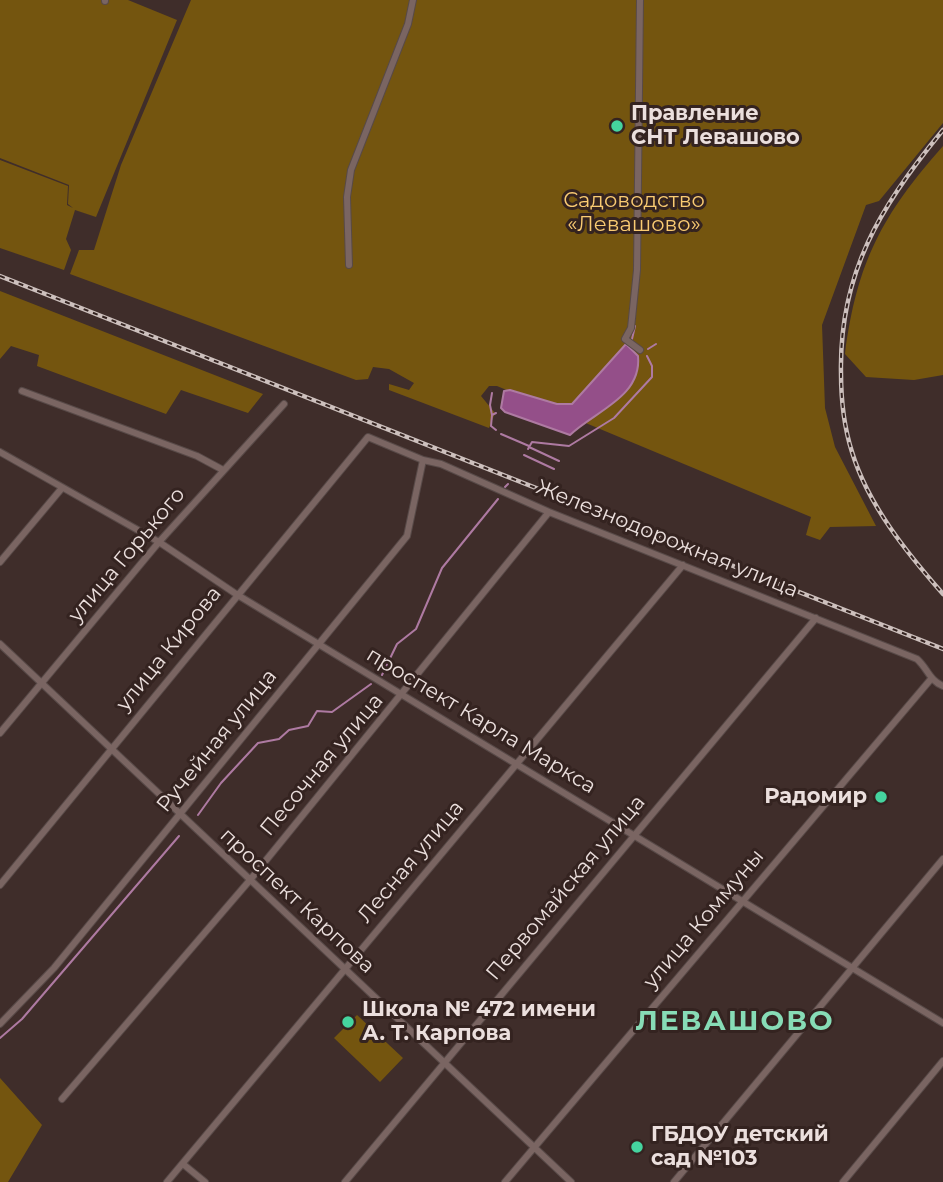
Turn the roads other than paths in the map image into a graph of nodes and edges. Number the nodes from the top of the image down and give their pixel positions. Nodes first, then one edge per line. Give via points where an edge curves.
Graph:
1 (413, 0) edge
2 (640, 0) edge
3 (349, 265) dead end
4 (640, 351) dead end
5 (22, 391) dead end
6 (284, 404) dead end
7 (368, 437) joint
8 (0, 452) edge
9 (423, 460) junction
10 (223, 470) junction
11 (62, 488) junction
12 (549, 512) junction
13 (159, 542) junction
14 (0, 562) edge
15 (683, 565) junction
16 (236, 594) junction
17 (816, 618) junction
18 (320, 643) junction
19 (0, 644) edge
20 (930, 679) junction
21 (41, 684) junction
22 (943, 686) edge
23 (403, 694) junction
24 (0, 733) edge
25 (110, 748) junction
26 (517, 761) junction
27 (181, 815) junction
28 (633, 834) junction
29 (943, 859) edge
30 (250, 880) junction
31 (0, 885) edge
32 (741, 900) junction
33 (852, 966) junction
34 (345, 970) junction
35 (943, 1023) edge
36 (0, 1024) edge
37 (943, 1061) edge
38 (444, 1062) junction
39 (62, 1099) dead end
40 (534, 1147) junction
41 (183, 1164) junction
42 (167, 1182) edge
43 (205, 1182) edge
44 (345, 1182) edge
45 (505, 1182) edge
46 (570, 1182) edge
47 (674, 1182) edge
48 (843, 1182) edge

1 - 3 street via 408,24 351,170
2 - 4 street via 637,270 631,328 625,339
5 - 10 street via 197,456
6 - 10 street, улица Горького
7 - 9 street, Железнодорожная улица
7 - 16 street, улица Кирова
8 - 11 street, проспект Карла Маркса
9 - 12 street, Железнодорожная улица
9 - 18 street, Ручейная улица via 407,536
10 - 13 street, улица Горького
11 - 13 street, проспект Карла Маркса
11 - 14 street
12 - 15 street, Железнодорожная улица
12 - 23 street, Песочная улица
13 - 16 street, проспект Карла Маркса
13 - 21 street, улица Горького
15 - 17 street, Железнодорожная улица
15 - 26 street, Лесная улица
16 - 18 street, проспект Карла Маркса
16 - 25 street, улица Кирова
17 - 20 street, Железнодорожная улица via 917,659
17 - 28 street, Первомайская улица
18 - 23 street, проспект Карла Маркса
18 - 27 street, Ручейная улица
19 - 21 street, проспект Карпова
20 - 22 street, Железнодорожная улица
20 - 32 street, улица Коммуны
21 - 24 street, улица Горького
21 - 25 street, проспект Карпова
23 - 26 street, проспект Карла Маркса
23 - 30 street, Песочная улица
25 - 27 street, проспект Карпова
25 - 31 street, улица Кирова
26 - 28 street, проспект Карла Маркса
26 - 34 street, Лесная улица
27 - 30 street, проспект Карпова
27 - 36 street, Ручейная улица via 54,968
28 - 32 street, проспект Карла Маркса
28 - 38 street, Первомайская улица
29 - 33 street
30 - 34 street, проспект Карпова
30 - 39 street, Песочная улица
32 - 33 street, проспект Карла Маркса
32 - 40 street, улица Коммуны
33 - 35 street, проспект Карла Маркса
33 - 47 street
34 - 38 street, проспект Карпова
34 - 41 street, Лесная улица
37 - 48 street
38 - 40 street, проспект Карпова
38 - 44 street, Первомайская улица
40 - 45 street, улица Коммуны
40 - 46 street, проспект Карпова
41 - 42 street, Лесная улица
41 - 43 street

